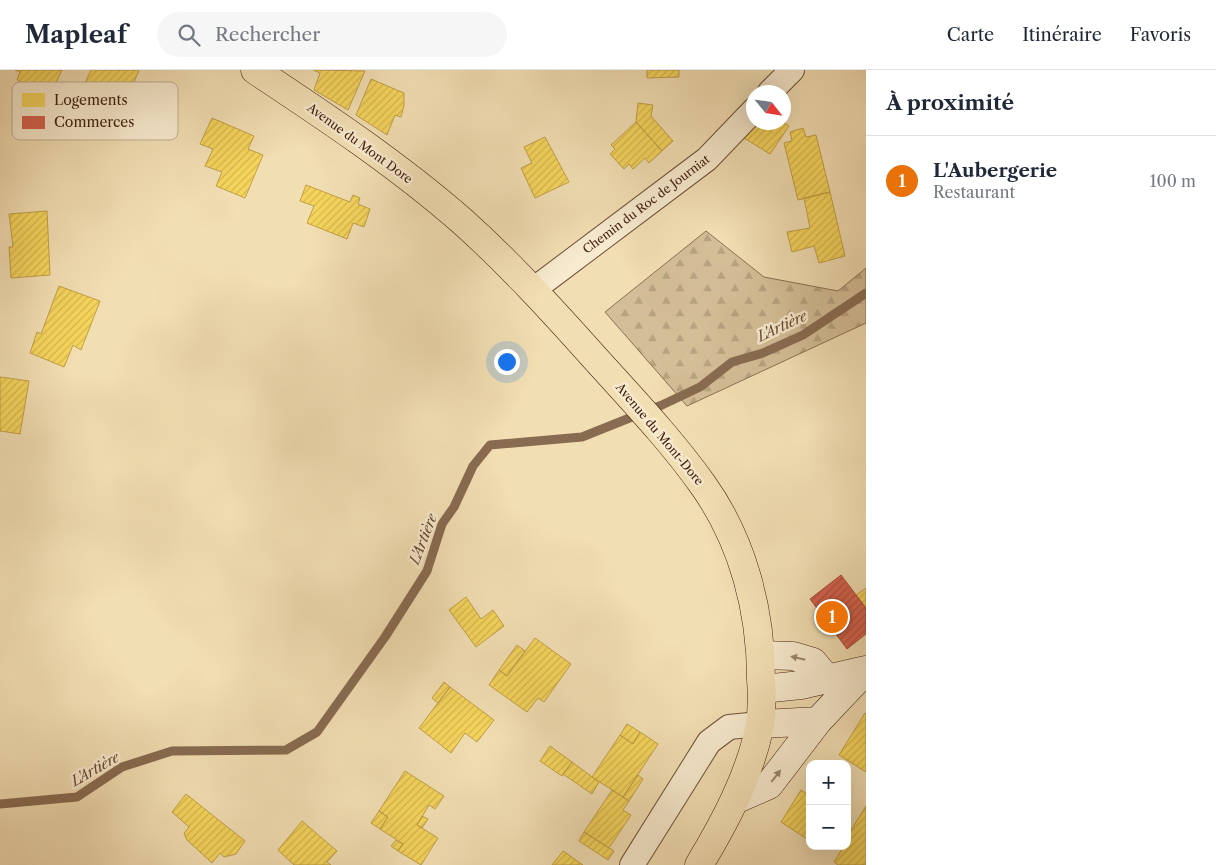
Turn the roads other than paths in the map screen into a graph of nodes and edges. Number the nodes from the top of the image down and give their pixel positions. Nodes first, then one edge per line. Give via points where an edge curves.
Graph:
1 (255, 70) edge
2 (792, 70) edge
3 (777, 85) edge
4 (746, 118) edge
5 (462, 221) joint
6 (533, 290) junction
7 (761, 655) junction
8 (866, 670) edge
9 (827, 679) junction
10 (762, 689) junction
11 (818, 721) junction
12 (760, 724) junction
13 (735, 800) junction
14 (632, 865) edge
15 (699, 865) edge

1 - 5 main road, Avenue du Mont Dore via 384,160
2 - 3 street
4 - 6 street, Chemin du Roc de Journiat via 707,159
5 - 6 main road, Avenue du Mont-Dore
6 - 7 main road, Avenue du Mont-Dore via 705,487 731,535 747,574
9 -> 7 street via 813,662 793,656
7 - 10 main road, Avenue du Mont-Dore
8 - 9 street
8 - 11 street
9 - 10 street
10 - 12 main road, Avenue du Mont-Dore
11 - 12 street
13 -> 11 street via 769,785
12 - 13 main road, Avenue du Mont-Dore
12 - 14 street via 729,727 709,742
13 - 15 main road, Avenue du Mont-Dore

